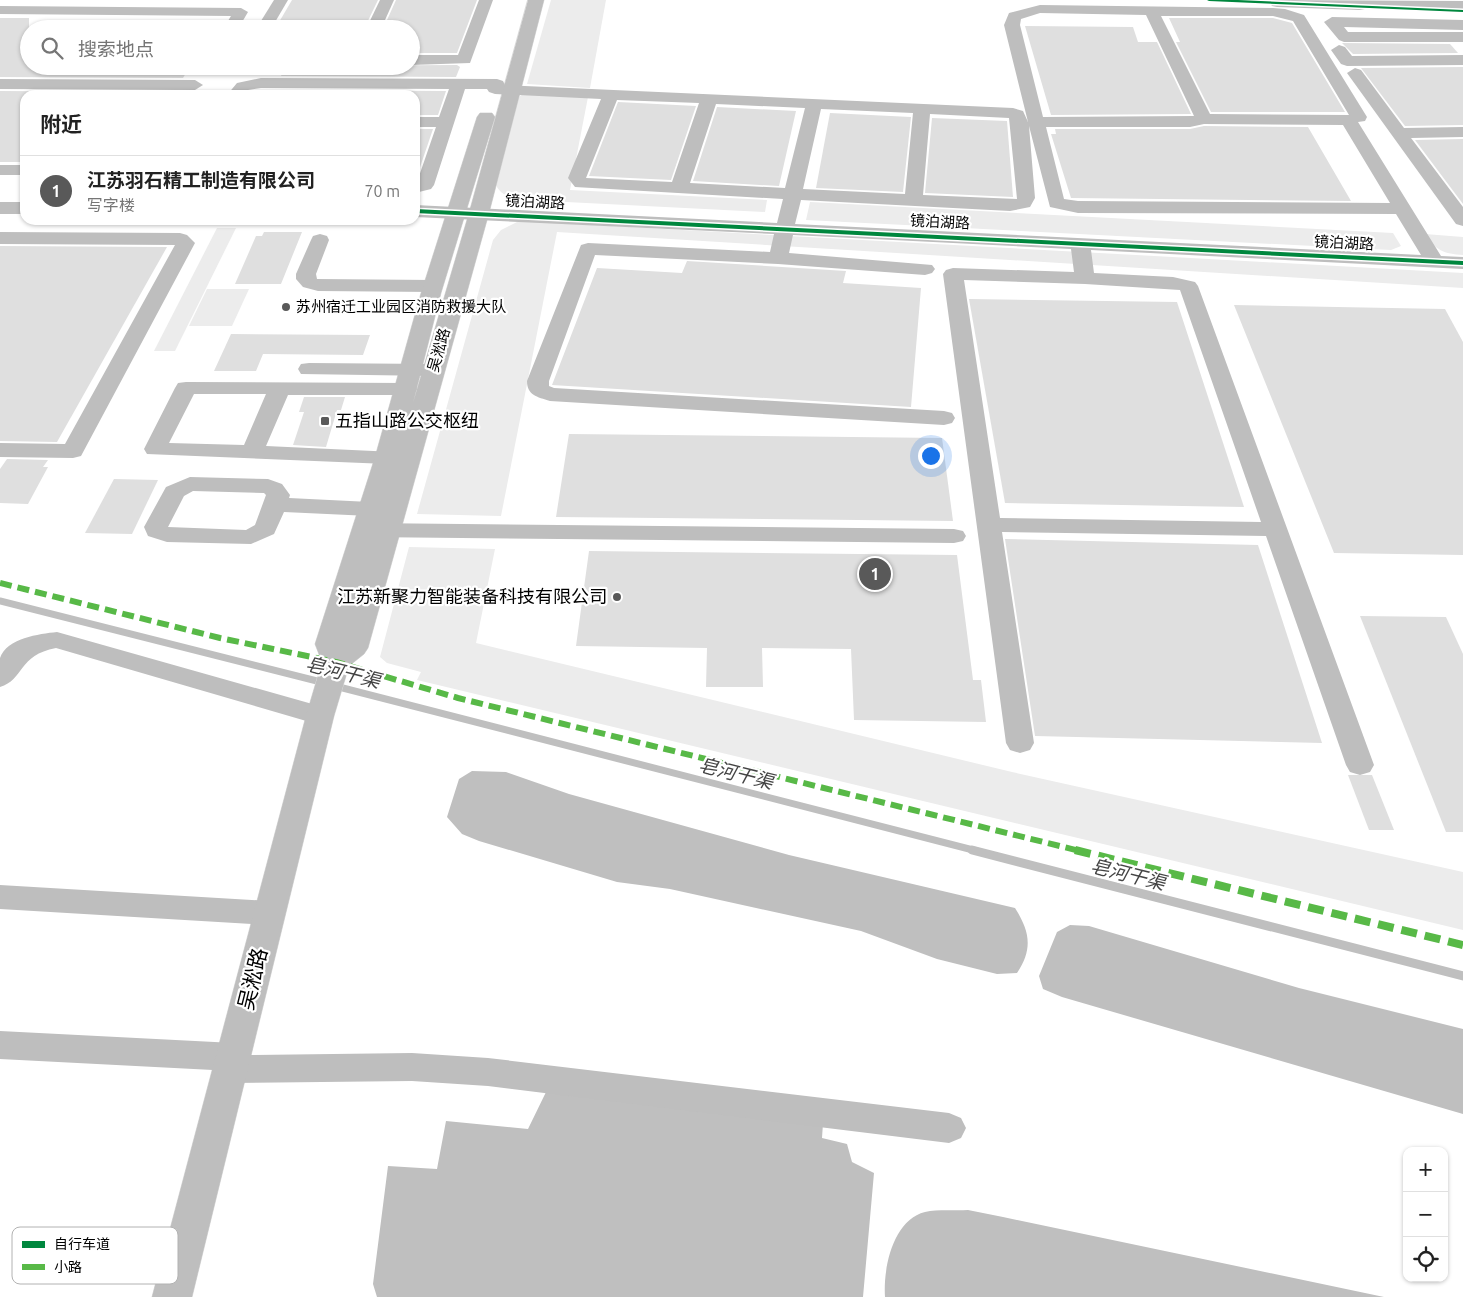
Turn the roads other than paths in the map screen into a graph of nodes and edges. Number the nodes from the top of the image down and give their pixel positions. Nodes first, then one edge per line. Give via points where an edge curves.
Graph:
1 (281, 0) edge
2 (386, 0) edge
3 (486, 0) edge
4 (520, 0) edge
5 (536, 0) edge
6 (1209, 0) edge
7 (1354, 0) edge
8 (1427, 2) edge
9 (1463, 4) edge
10 (34, 5) edge
11 (1369, 7) junction
12 (0, 10) edge
13 (1151, 11) junction
14 (1463, 11) edge
15 (236, 20) edge
16 (269, 20) edge
17 (377, 20) edge
18 (1380, 22) junction
19 (1459, 36) edge
20 (1330, 37) dead end
21 (420, 60) edge
22 (1463, 60) edge
23 (1355, 73) dead end
24 (459, 83) junction
25 (0, 84) edge
26 (195, 84) edge
27 (501, 88) junction
28 (239, 90) edge
29 (611, 94) junction
30 (709, 99) junction
31 (814, 104) junction
32 (922, 108) junction
33 (1204, 119) junction
34 (1348, 120) junction
35 (420, 122) edge
36 (446, 122) junction
37 (1036, 122) junction
38 (1399, 132) junction
39 (1463, 132) edge
40 (0, 170) edge
41 (20, 170) edge
42 (420, 186) edge
43 (679, 188) junction
44 (793, 194) junction
45 (913, 200) junction
46 (0, 208) edge
47 (20, 208) edge
48 (1402, 209) junction
49 (420, 211) edge
50 (456, 211) junction
51 (479, 213) junction
52 (1463, 220) edge
53 (785, 228) junction
54 (0, 238) edge
55 (320, 240) dead end
56 (1080, 243) junction
57 (778, 258) junction
58 (1434, 261) junction
59 (1463, 263) edge
60 (925, 269) dead end
61 (1086, 278) junction
62 (433, 286) junction
63 (309, 369) dead end
64 (433, 370) junction
65 (408, 379) junction
66 (280, 388) junction
67 (944, 418) dead end
68 (0, 450) edge
69 (252, 452) junction
70 (387, 457) junction
71 (276, 506) junction
72 (374, 523) junction
73 (989, 525) junction
74 (1275, 529) junction
75 (954, 536) dead end
76 (0, 678) edge
77 (320, 716) junction
78 (1020, 743) dead end
79 (1360, 765) dead end
80 (0, 897) edge
81 (270, 913) junction
82 (0, 1045) edge
83 (232, 1063) junction
84 (949, 1128) dead end
85 (178, 1274) edge
86 (175, 1284) edge
87 (172, 1297) edge

1 - 16 street
2 - 17 street
3 - 21 street via 464,60
4 - 27 main road, 吴淞路
5 - 27 main road, 吴淞路
6 - 11 street
7 - 8 street
8 - 9 street
10 - 12 street
10 - 15 street via 241,12
11 - 14 street
11 - 18 street
13 - 33 street
13 - 34 street via 1273,12 1299,18 1359,117
13 - 37 street via 1040,9 1014,16 1012,25
18 - 19 street via 1437,24
18 - 19 street via 1332,22 1344,37
20 - 22 street via 1347,60
23 - 38 street
24 - 27 street
24 - 28 street via 262,82 243,86
24 - 36 street
25 - 26 street
27 - 29 street
27 - 50 main road, 吴淞路
27 - 51 main road, 吴淞路
29 - 30 street
29 - 43 street via 578,181
30 - 31 street
30 - 43 street
31 - 32 street
31 - 44 street
32 - 45 street
32 - 45 street via 1012,112 1017,115 1026,198 1024,203 1010,205
33 - 34 street
33 - 37 street via 1190,122
34 - 48 street
35 - 36 street
36 - 42 street via 425,185
37 - 48 street via 1056,203 1078,206
38 - 39 street
38 - 52 street
40 - 41 street
43 - 44 street
44 - 45 street
44 - 53 street
46 - 47 street
48 - 58 street
49 - 50 street, 镜泊湖路
50 - 51 street, 镜泊湖路
50 - 62 main road, 吴淞路
51 - 53 street, 镜泊湖路
51 - 64 main road, 吴淞路
53 - 56 street, 镜泊湖路
53 - 57 street
54 - 68 street via 180,239 185,243 73,451
55 - 62 street via 306,274 310,283
56 - 58 street, 镜泊湖路
56 - 61 street
57 - 60 street
57 - 67 street via 588,249 538,381 538,389 550,394
58 - 59 street, 镜泊湖路
61 - 73 street via 953,274
61 - 74 street via 1188,286
62 - 65 main road, 吴淞路
63 - 65 street
64 - 65 street
64 - 72 main road, 吴淞路
65 - 66 street
65 - 70 main road, 吴淞路
66 - 69 street
66 - 69 street via 186,388 155,449
69 - 70 street
70 - 72 main road, 吴淞路
71 - 71 street via 265,529 251,537 167,534 157,531 156,527 174,492 190,484 268,486 278,495
71 - 72 street
72 - 75 street
72 - 77 main road, 吴淞路 via 354,648 336,662
73 - 74 lane
73 - 78 street
74 - 79 street
76 - 77 street via 16,655 33,643 57,640
77 - 81 main road, 吴淞路
80 - 81 street
81 - 83 main road, 吴淞路
82 - 83 street
83 - 84 street via 488,1072
83 - 85 main road, 吴淞路
86 - 87 main road, 吴淞路

